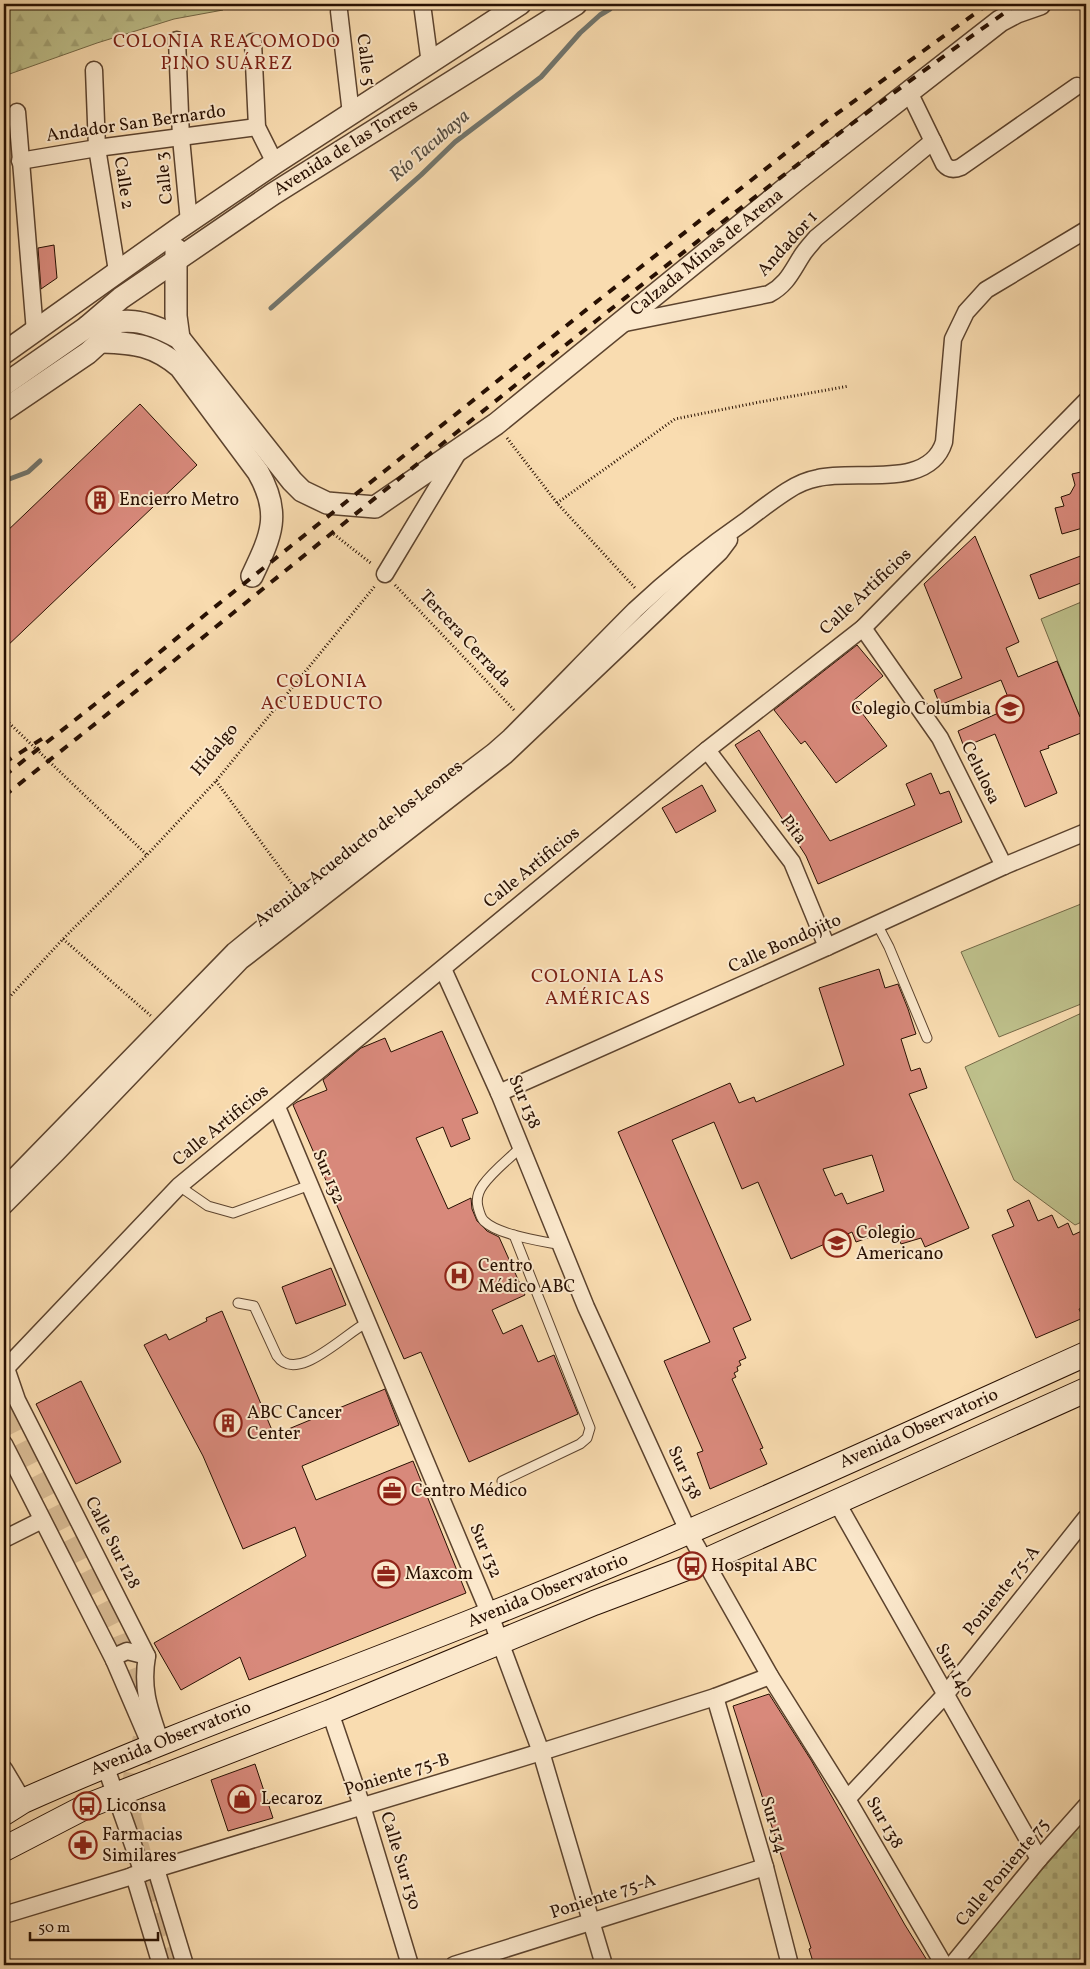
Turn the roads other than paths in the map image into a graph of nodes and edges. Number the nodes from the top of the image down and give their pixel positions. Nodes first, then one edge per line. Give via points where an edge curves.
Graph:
1 (422, 4) edge
2 (520, 4) edge
3 (576, 4) edge
4 (1040, 4) edge
5 (339, 11) dead end
6 (177, 40) dead end
7 (253, 42) dead end
8 (430, 64) junction
9 (94, 70) dead end
10 (1077, 86) dead end
11 (909, 92) junction
12 (17, 112) dead end
13 (351, 114) junction
14 (257, 127) junction
15 (181, 138) junction
16 (932, 142) junction
17 (97, 148) junction
18 (20, 161) junction
19 (276, 163) junction
20 (184, 225) junction
21 (1086, 230) edge
22 (175, 260) junction
23 (117, 271) junction
24 (121, 298) junction
25 (118, 320) junction
26 (617, 325) junction
27 (87, 327) junction
28 (35, 332) junction
29 (179, 338) junction
30 (102, 342) junction
31 (4, 353) edge
32 (4, 385) edge
33 (1086, 402) edge
34 (4, 410) edge
35 (461, 449) junction
36 (745, 521) junction
37 (385, 574) road end
38 (252, 576) dead end
39 (863, 628) junction
40 (707, 750) junction
41 (1086, 832) edge
42 (1004, 866) junction
43 (878, 924) junction
44 (827, 947) junction
45 (443, 969) junction
46 (927, 1038) dead end
47 (499, 1093) junction
48 (277, 1107) junction
49 (521, 1147) junction
50 (310, 1185) junction
51 (179, 1186) junction
52 (4, 1187) edge
53 (4, 1206) edge
54 (514, 1235) junction
55 (561, 1245) junction
56 (238, 1303) dead end
57 (368, 1322) junction
58 (1086, 1354) edge
59 (5, 1367) edge
60 (1086, 1390) edge
61 (4, 1444) edge
62 (502, 1481) dead end
63 (836, 1501) junction
64 (1086, 1518) edge
65 (42, 1520) junction
66 (689, 1533) junction
67 (4, 1539) edge
68 (705, 1561) junction
69 (490, 1615) junction
70 (500, 1642) junction
71 (147, 1656) junction
72 (114, 1660) junction
73 (770, 1676) junction
74 (945, 1695) junction
75 (716, 1698) junction
76 (330, 1712) junction
77 (156, 1744) junction
78 (541, 1752) junction
79 (106, 1765) junction
80 (4, 1769) edge
81 (117, 1795) junction
82 (847, 1799) junction
83 (362, 1806) junction
84 (1086, 1806) edge
85 (13, 1807) edge
86 (4, 1849) edge
87 (1040, 1859) junction
88 (765, 1867) junction
89 (143, 1873) junction
90 (4, 1914) edge
91 (591, 1922) junction
92 (161, 1965) edge
93 (185, 1965) edge
94 (410, 1965) edge
95 (454, 1965) edge
96 (604, 1965) edge
97 (790, 1965) edge
98 (944, 1965) edge
99 (952, 1965) edge

1 - 8 street
2 - 8 street, Avenida de las Torres
3 - 22 street, Avenida de las Torres via 272,194
4 - 11 street, Calzada Minas de Arena via 1000,21
5 - 13 street, Calle 5
6 - 15 street, Calle 3
7 - 14 street
8 - 13 street, Avenida de las Torres
9 - 17 street, Calle 2
10 - 16 street via 961,168 947,167
11 - 16 street
11 - 26 street, Calzada Minas de Arena
12 - 18 street
13 - 19 street, Avenida de las Torres
14 - 15 street, Andador San Bernardo
14 - 19 street
15 - 17 street, Andador San Bernardo
15 - 20 street, Calle 3
16 - 26 street, Andador 1 via 816,238 801,256 791,276 769,294
17 - 18 street, Andador San Bernardo
17 - 23 street, Calle 2
18 - 28 street
19 - 20 street, Avenida de las Torres
20 - 22 street
20 - 23 street, Avenida de las Torres
21 - 36 street, Avenida Acueducto de los Leones via 986,290 966,312 953,339 944,442 938,457 925,467 904,473 819,477 788,490
22 - 24 street, Avenida de las Torres
22 - 29 street
23 - 24 street
23 - 28 street, Avenida de las Torres
24 - 25 street
24 - 27 street, Avenida de las Torres
25 - 27 street
25 - 29 street via 158,326
25 - 30 street
26 - 35 street, Calzada Minas de Arena
27 - 32 street, Avenida de las Torres
28 - 31 street, Avenida de las Torres
29 - 35 street, Calzada Minas de Arena via 292,481 302,491 327,503 375,507
30 - 34 street
30 - 38 street via 134,343 167,356 180,367 258,472 271,502 272,526
33 - 39 street, Calle Artificios
35 - 37 street
36 - 52 street, Avenida Acueducto de los Leones via 706,549 647,600 493,752 234,952
36 - 53 street, Avenida Acueducto de los Leones via 720,552 505,756 241,960
39 - 40 street, Calle Artificios
39 - 42 street, Celulosa via 940,738
40 - 44 street, Pita via 792,862
40 - 45 street, Calle Artificios
41 - 42 street, Calle Bondojito
42 - 43 street, Calle Bondojito
43 - 44 street, Calle Bondojito
43 - 46 lane
44 - 47 street, Calle Bondojito
45 - 47 street, Sur 138
45 - 48 street, Calle Artificios
47 - 49 street, Sur 138
48 - 50 street, Sur 132
48 - 51 street, Calle Artificios
49 - 54 lane via 483,1185 477,1205 484,1221
49 - 55 street, Sur 138
50 - 51 lane via 233,1214 208,1206
50 - 57 street, Sur 132
51 - 59 street, Calle Artificios
54 - 55 lane
54 - 62 lane via 590,1428 587,1438 580,1444
55 - 66 street, Sur 138
56 - 57 lane via 254,1306 277,1356 292,1366 322,1354
57 - 69 street, Sur 132
58 - 66 main road, Avenida Observatorio
59 - 71 street, Calle Sur 128 via 17,1400
60 - 63 main road, Avenida Observatorio
61 - 65 street
63 - 68 main road, Avenida Observatorio
63 - 74 street, Sur 140
64 - 74 street, Poniente 75-A
65 - 67 street
65 - 72 street
66 - 68 street, Sur 138
66 - 69 main road, Avenida Observatorio
68 - 70 main road, Avenida Observatorio
68 - 73 street, Sur 138
69 - 70 street, Sur 132
69 - 77 main road, Avenida Observatorio
70 - 76 main road, Avenida Observatorio
70 - 78 street, Sur 132
71 - 72 street via 127,1651
71 - 77 street via 145,1689
72 - 77 street
73 - 75 street, Poniente 75-B
73 - 82 street, Sur 138
74 - 82 street, Poniente 75-A
74 - 87 street, Sur 140
75 - 78 street, Poniente 75-B
75 - 88 street, Sur 134
76 - 81 main road, Avenida Observatorio
76 - 83 street, Calle Sur 130
77 - 79 main road, Avenida Observatorio
78 - 83 street, Poniente 75-B
78 - 91 street, Sur 132
79 - 81 street
79 - 85 main road, Avenida Observatorio
80 - 85 street
81 - 86 main road, Avenida Observatorio via 79,1810
81 - 89 street
82 - 98 street, Sur 138
83 - 89 street, Poniente 75-B
83 - 94 street, Calle Sur 130
84 - 87 street, Calle Poniente 75
87 - 99 street, Calle Poniente 75
88 - 91 street, Poniente 75-A
88 - 97 street, Sur 134
89 - 90 street, Poniente 75-B
89 - 92 street via 134,1875
89 - 93 street
91 - 95 street, Poniente 75-A
91 - 96 street, Sur 132

